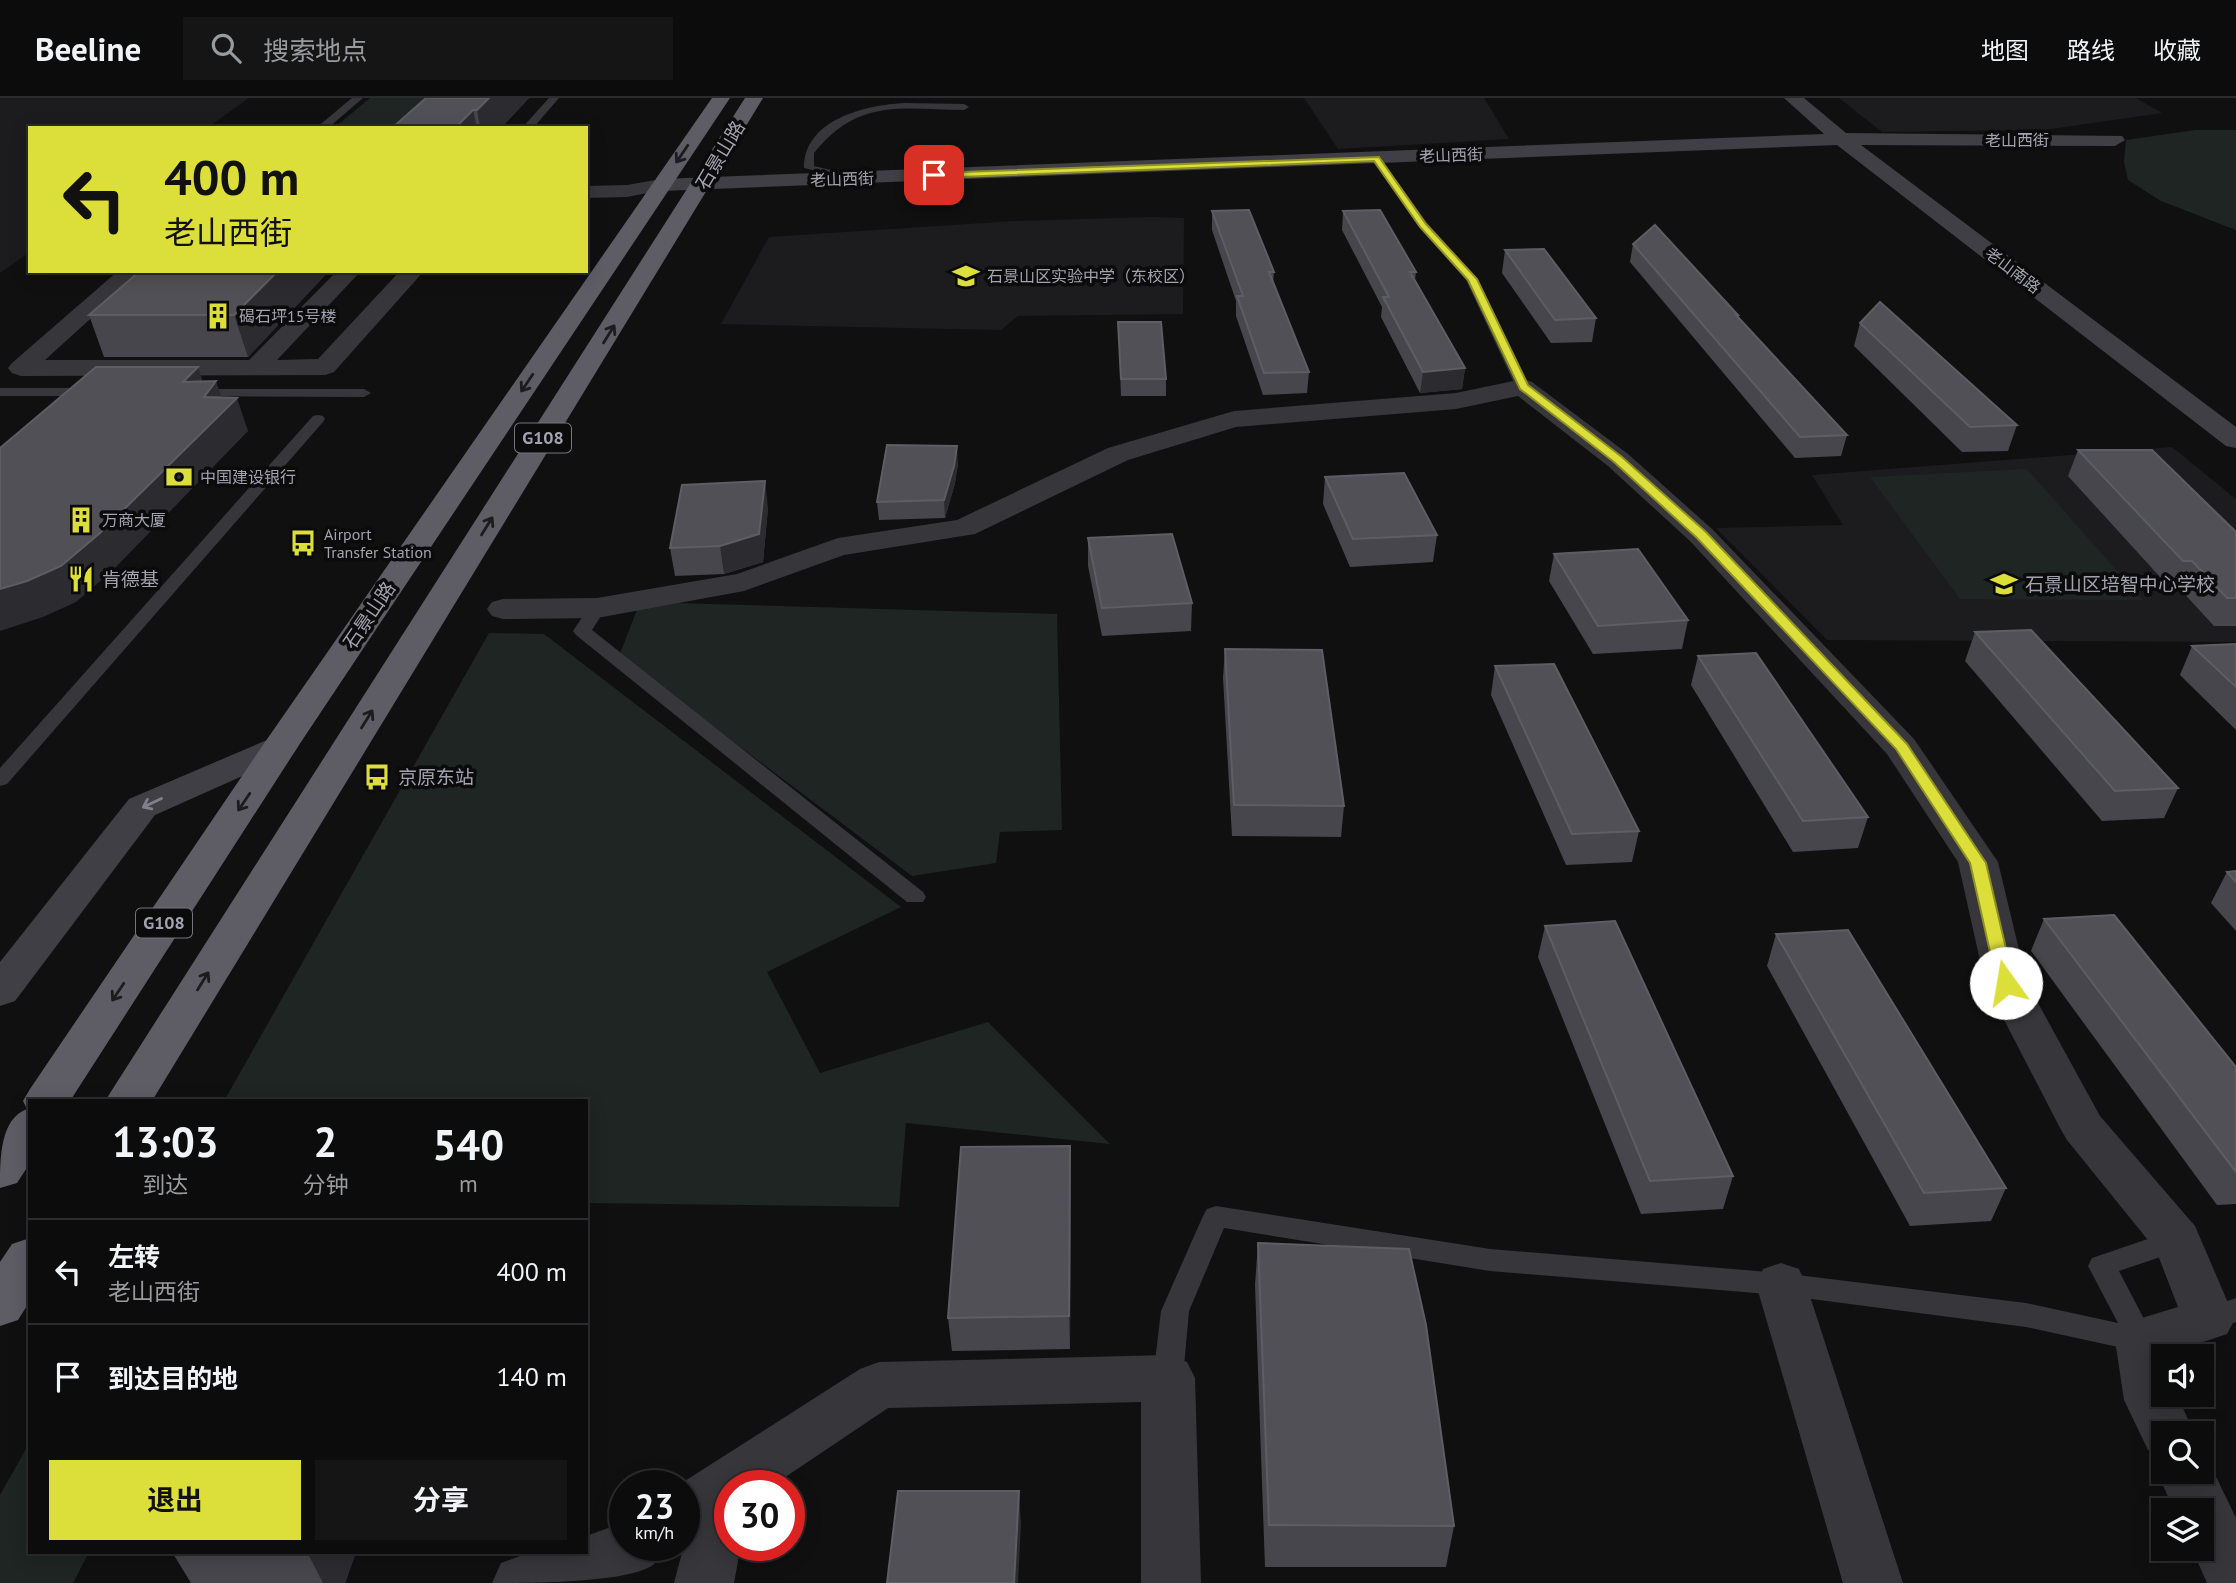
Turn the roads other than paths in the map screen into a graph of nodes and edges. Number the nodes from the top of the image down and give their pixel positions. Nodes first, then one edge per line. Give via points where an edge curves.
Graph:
1 (358, 98) edge
2 (554, 98) edge
3 (721, 98) edge
4 (754, 98) edge
5 (1793, 98) edge
6 (964, 107) dead end
7 (323, 126) edge
8 (529, 126) edge
9 (1841, 139) junction
10 (2115, 140) dead end
11 (1376, 159) junction
12 (852, 178) junction
13 (702, 185) junction
14 (661, 186) junction
15 (588, 192) edge
16 (130, 273) edge
17 (348, 273) edge
18 (411, 273) edge
19 (257, 367) junction
20 (1523, 387) junction
21 (0, 392) edge
22 (108, 393) edge
23 (175, 393) edge
24 (364, 393) dead end
25 (317, 419) dead end
26 (2236, 440) edge
27 (597, 608) junction
28 (503, 609) dead end
29 (282, 745) junction
30 (0, 780) edge
31 (915, 897) dead end
32 (0, 991) edge
33 (47, 1099) edge
34 (129, 1099) edge
35 (28, 1128) edge
36 (0, 1170) edge
37 (2177, 1240) junction
38 (1781, 1284) junction
39 (2222, 1315) edge
40 (2141, 1340) junction
41 (1168, 1378) junction
42 (2161, 1421) edge
43 (2191, 1484) edge
44 (704, 1500) edge
45 (609, 1557) edge
46 (2236, 1581) edge
47 (522, 1583) edge
48 (704, 1583) edge
49 (1171, 1583) edge
50 (1873, 1583) edge

1 - 7 lane
2 - 8 lane
3 -> 14 highway, 石景山路 / G108
4 - 13 highway, 石景山路 / G108
5 - 9 street, 老山南路
6 - 12 lane via 880,108 850,115 827,131 808,153 809,168
9 - 10 street, 老山西街
9 - 11 street, 老山西街
9 - 26 street, 老山南路
11 - 12 street, 老山西街
11 - 20 lane via 1423,225 1472,279
12 - 13 street, 老山西街
13 - 14 street, 老山西街
34 -> 13 highway, 石景山路 / G108
14 - 15 street
14 -> 29 highway, 石景山路 / G108
16 - 19 street via 21,368
17 - 19 street
18 - 19 street via 325,367
20 - 27 street via 1455,401 1234,419 1118,454 964,528 838,547 744,582
20 - 37 street via 1618,460 1702,535 1902,747 1978,863 2006,983 2083,1128
21 - 22 lane
23 - 24 lane
25 - 30 lane
27 - 28 street
27 - 31 lane via 582,631
29 -> 32 street via 142,807
29 -> 33 highway, 石景山路 / G108
35 - 36 highway
37 - 39 street
37 - 40 lane via 2102,1266
38 - 40 lane via 2026,1315
38 - 41 lane via 1490,1260 1216,1216 1175,1311
38 - 50 street
39 - 40 street
40 - 42 street via 2151,1400
41 - 44 street via 879,1384
41 - 49 street
43 - 46 street
44 - 48 street
45 - 47 street

